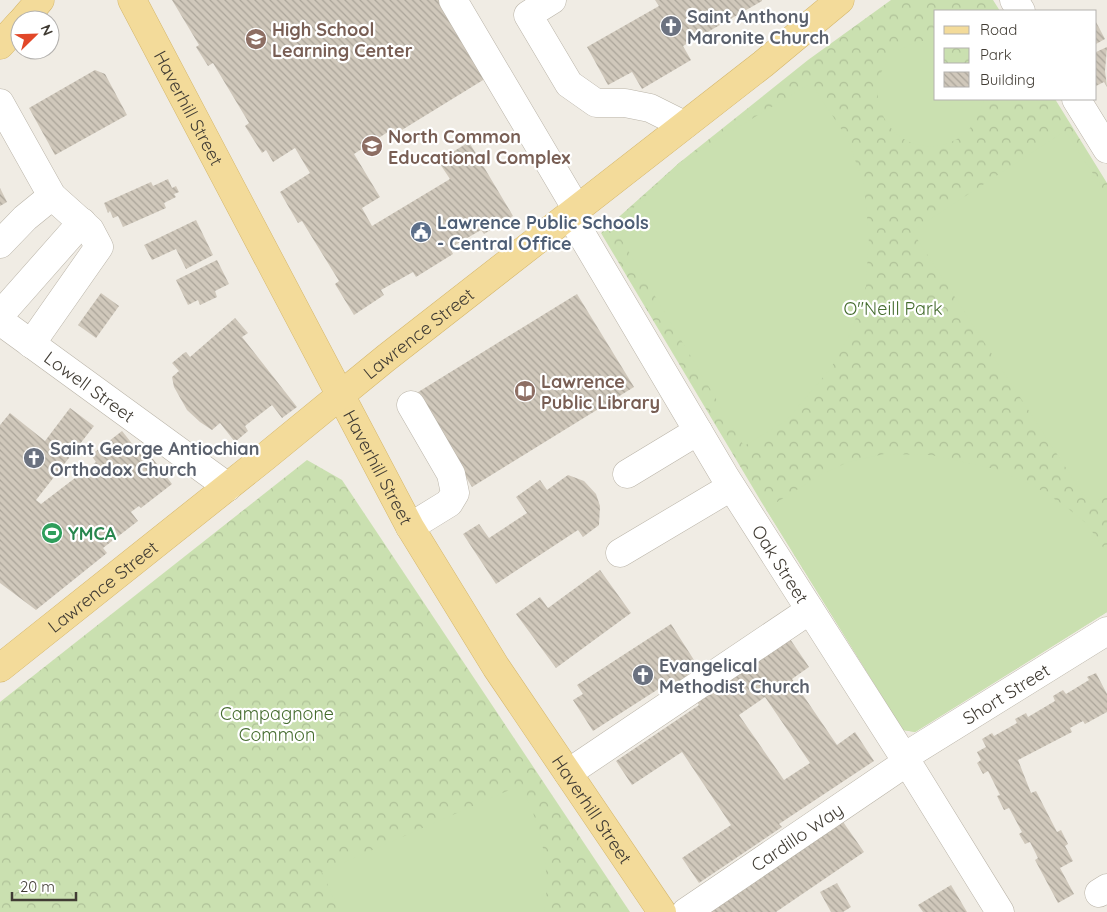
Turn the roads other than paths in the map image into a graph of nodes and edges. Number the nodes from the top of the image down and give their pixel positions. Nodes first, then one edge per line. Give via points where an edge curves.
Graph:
1 (40, 0) edge
2 (132, 0) edge
3 (453, 0) edge
4 (552, 0) edge
5 (840, 0) edge
6 (32, 10) edge
7 (10, 34) edge
8 (0, 45) edge
9 (1077, 100) edge
10 (0, 103) edge
11 (684, 125) junction
12 (1107, 149) edge
13 (52, 196) junction
14 (576, 208) junction
15 (82, 222) junction
16 (0, 244) edge
17 (0, 315) edge
18 (0, 321) edge
19 (31, 344) junction
20 (341, 395) junction
21 (411, 405) dead end
22 (698, 431) junction
23 (627, 474) dead end
24 (732, 486) junction
25 (228, 487) junction
26 (410, 527) junction
27 (620, 553) dead end
28 (810, 610) junction
29 (1107, 631) edge
30 (0, 668) edge
31 (906, 759) junction
32 (568, 773) junction
33 (662, 912) edge
34 (686, 912) edge
35 (1000, 912) edge

1 - 6 main road
2 - 20 main road, Haverhill Street
3 - 14 street
4 - 11 street via 528,15 569,84 596,103 624,102 650,108
5 - 11 main road, Lawrence Street
7 - 8 main road
9 - 12 street
10 - 13 street
11 - 14 main road, Lawrence Street
13 - 15 street
13 - 16 street
14 - 20 main road, Lawrence Street
14 - 22 street, Oak Street via 579,230
15 - 17 street
15 - 19 street via 100,247
18 - 19 street, Lowell Street
19 - 25 street, Lowell Street
20 - 25 main road, Lawrence Street
20 - 26 main road, Haverhill Street
21 - 26 street via 452,474 456,493 449,503
22 - 23 street
22 - 24 street, Oak Street
24 - 27 street
24 - 28 street, Oak Street
25 - 30 main road, Lawrence Street
26 - 32 main road, Haverhill Street via 496,667
28 - 31 street, Oak Street
28 - 32 street
29 - 31 street, Short Street
31 - 34 street, Cardillo Way
31 - 35 street, Oak Street
32 - 33 main road, Haverhill Street

